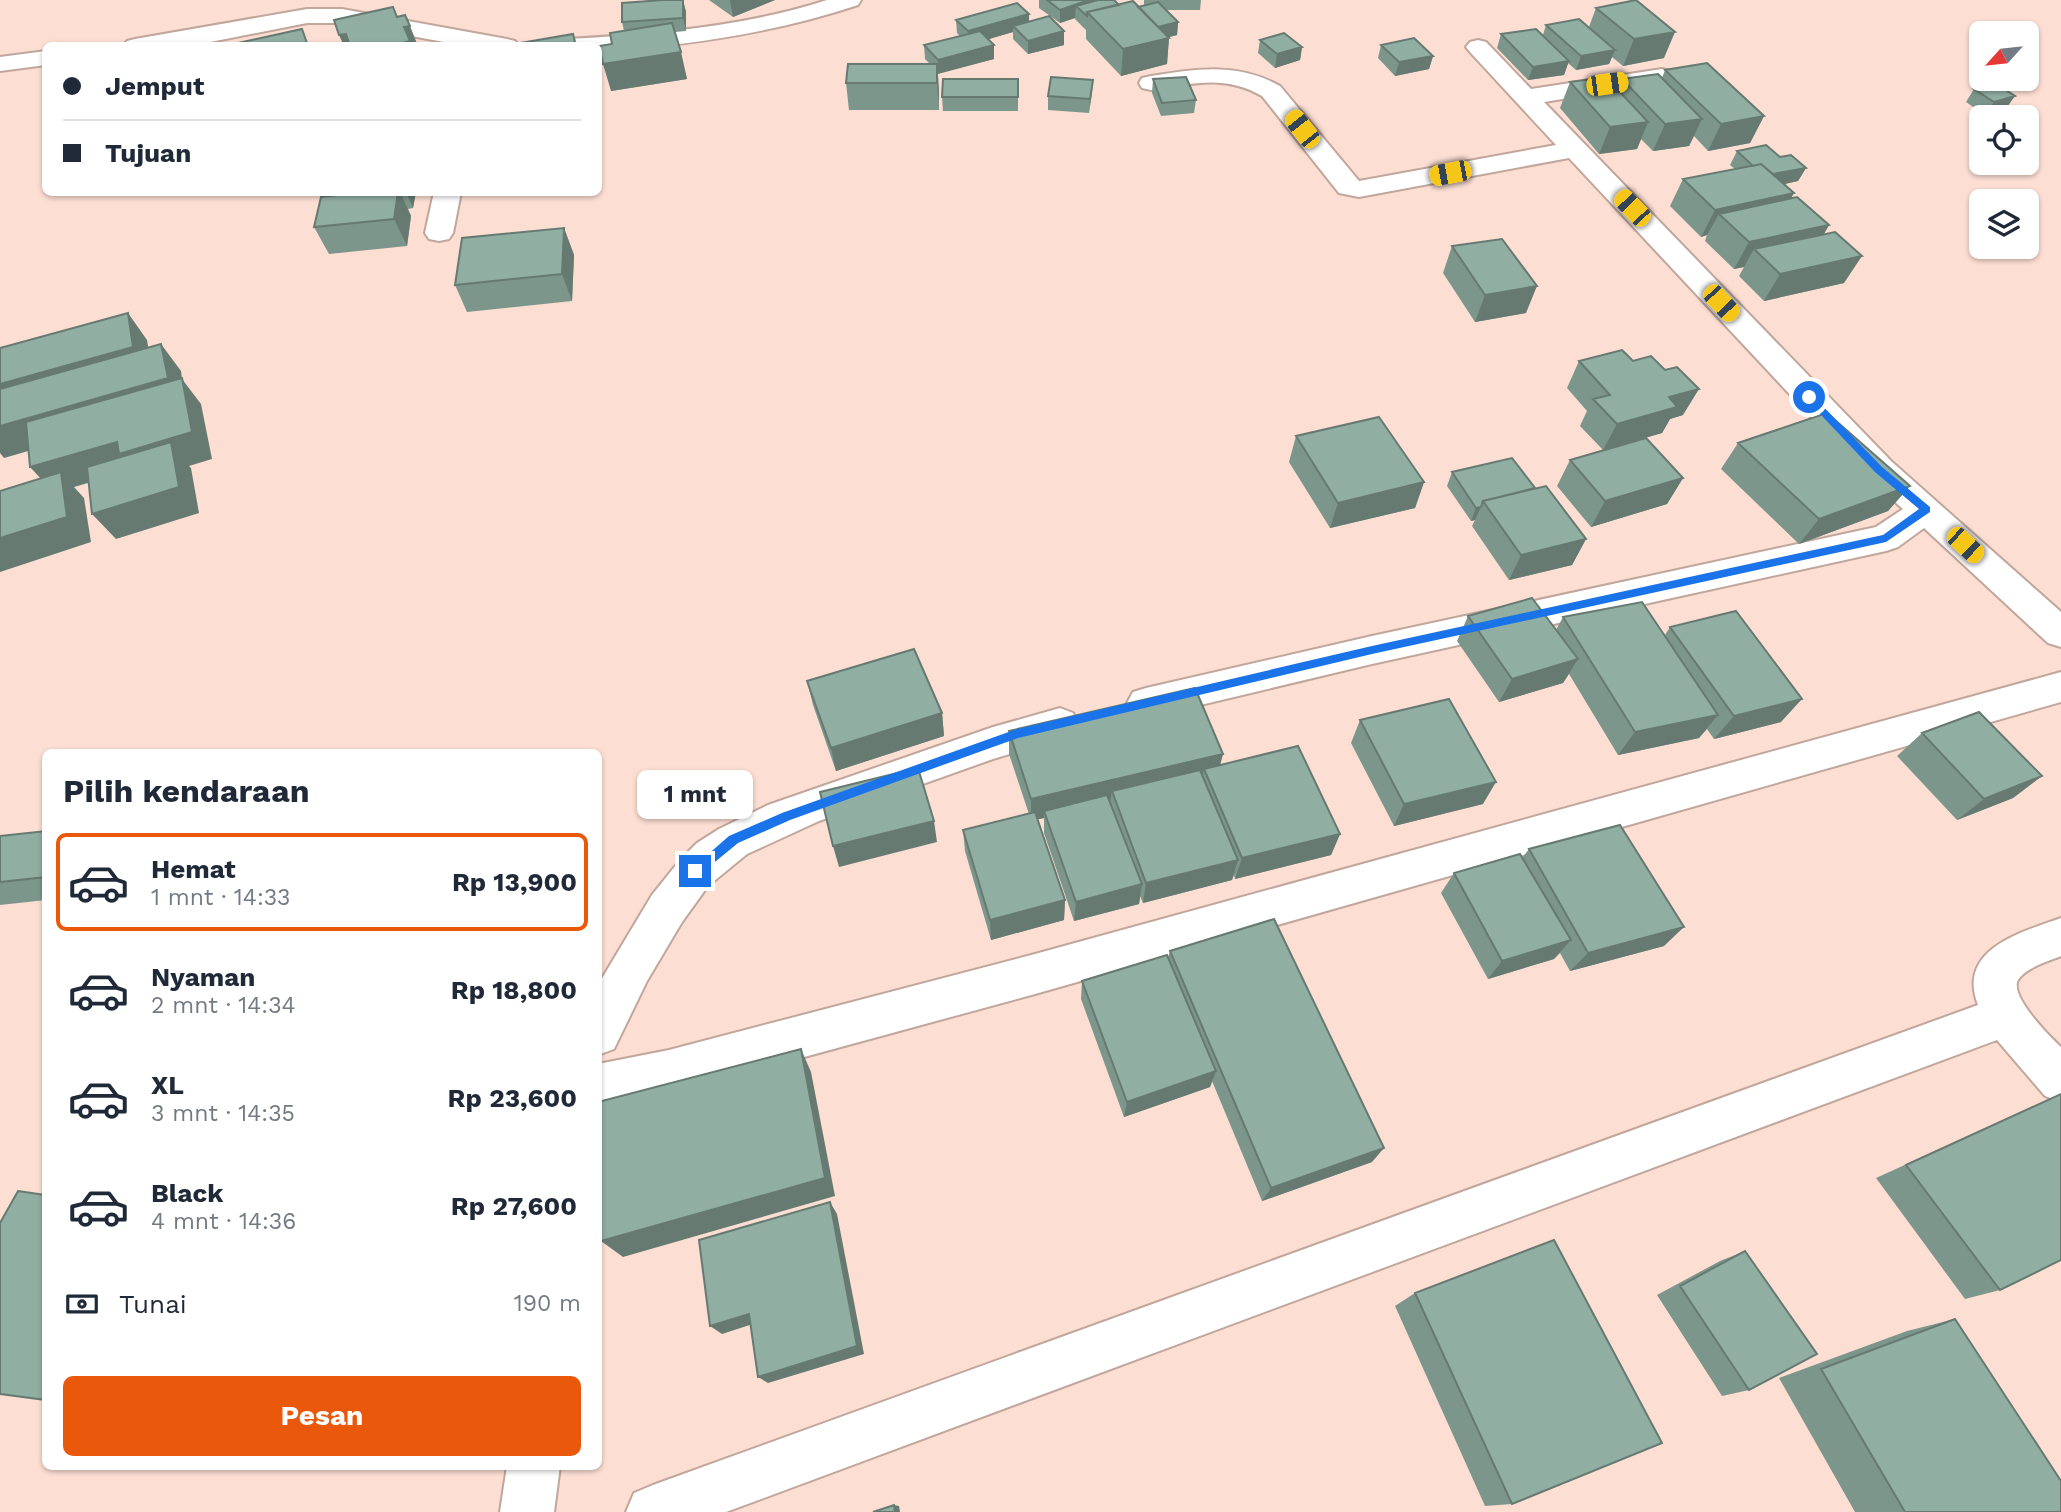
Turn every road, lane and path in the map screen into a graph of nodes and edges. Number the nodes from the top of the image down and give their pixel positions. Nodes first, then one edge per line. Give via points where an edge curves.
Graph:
1 (850, 0) edge
2 (164, 42) edge
3 (472, 42) edge
4 (602, 43) edge
5 (1478, 47) dead end
6 (42, 59) edge
7 (0, 64) edge
8 (1662, 76) edge
9 (1151, 83) edge
10 (1525, 96) junction
11 (1575, 149) junction
12 (447, 196) edge
13 (439, 233) dead end
14 (1926, 510) junction
15 (2061, 633) edge
16 (2061, 687) edge
17 (2061, 937) edge
18 (2005, 1016) junction
19 (602, 1022) edge
20 (2061, 1080) edge
21 (602, 1085) edge
22 (533, 1470) edge
23 (527, 1512) edge
24 (653, 1512) edge

1 - 4 street via 797,16 698,35
2 - 3 street via 307,16 342,16
5 - 10 street
6 - 7 street
8 - 10 street
9 - 11 street via 1224,73 1259,82 1271,90 1348,187 1359,189
10 - 11 street
11 - 14 street via 1869,459
12 - 13 street
14 - 15 street
14 - 19 street via 1886,538 1372,650 1017,734 786,817 734,840 695,871 655,929
16 - 21 street via 1035,974 669,1072
17 - 18 street via 2019,953 1997,972 1994,991
18 - 20 street
18 - 24 street
22 - 23 street

